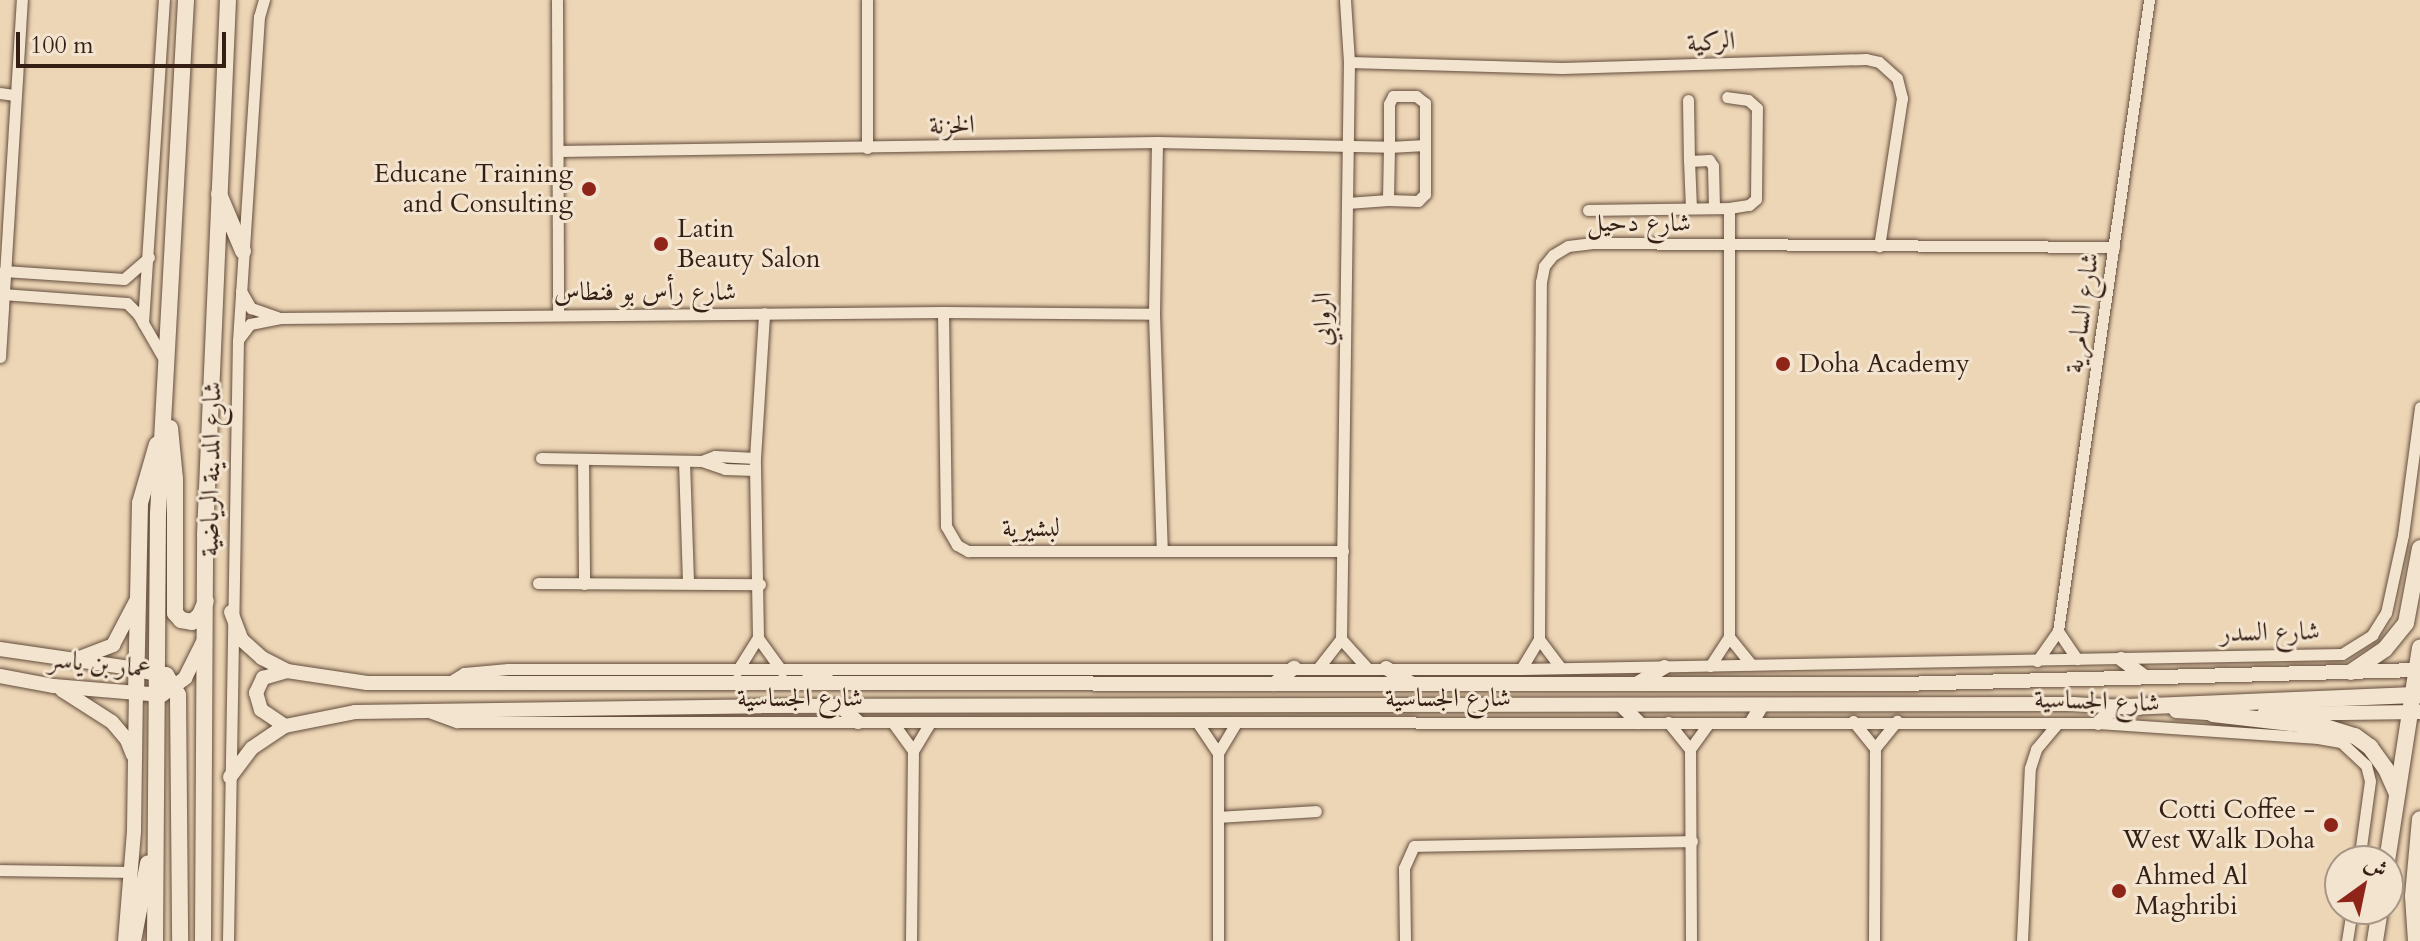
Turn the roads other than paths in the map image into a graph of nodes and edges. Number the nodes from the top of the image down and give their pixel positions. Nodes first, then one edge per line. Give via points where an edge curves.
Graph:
1 (22, 0) edge
2 (164, 0) edge
3 (186, 0) edge
4 (228, 0) edge
5 (264, 0) edge
6 (557, 0) edge
7 (867, 0) edge
8 (1345, 0) edge
9 (2149, 0) edge
10 (1349, 62) junction
11 (0, 93) edge
12 (15, 95) junction
13 (1727, 97) dead end
14 (1688, 100) dead end
15 (1157, 142) junction
16 (1347, 143) junction
17 (1425, 145) junction
18 (1389, 147) junction
19 (867, 148) junction
20 (558, 151) junction
21 (1689, 161) junction
22 (218, 189) junction
23 (1388, 200) junction
24 (1347, 203) junction
25 (1691, 208) junction
26 (1714, 208) junction
27 (1729, 208) junction
28 (1588, 210) dead end
29 (3, 214) edge
30 (1731, 246) junction
31 (1879, 246) junction
32 (2114, 247) junction
33 (243, 251) junction
34 (149, 257) junction
35 (4, 271) junction
36 (241, 290) junction
37 (2, 294) edge
38 (943, 312) junction
39 (764, 313) junction
40 (1154, 314) junction
41 (558, 315) junction
42 (281, 318) junction
43 (143, 323) junction
44 (0, 333) edge
45 (238, 341) junction
46 (0, 357) edge
47 (166, 362) junction
48 (164, 394) junction
49 (2420, 407) edge
50 (163, 428) junction
51 (541, 458) dead end
52 (583, 459) junction
53 (684, 461) junction
54 (755, 464) junction
55 (2420, 548) edge
56 (1162, 549) junction
57 (1343, 551) junction
58 (688, 582) junction
59 (538, 583) dead end
60 (584, 584) junction
61 (760, 584) junction
62 (139, 595) junction
63 (206, 601) junction
64 (231, 612) junction
65 (207, 630) junction
66 (2058, 631) junction
67 (1729, 637) junction
68 (758, 638) junction
69 (1341, 639) junction
70 (1539, 639) junction
71 (2420, 648) edge
72 (0, 649) edge
73 (2077, 659) junction
74 (2121, 659) junction
75 (70, 661) junction
76 (2037, 661) junction
77 (1751, 664) junction
78 (1710, 666) junction
79 (1319, 667) junction
80 (1665, 667) junction
81 (1294, 668) junction
82 (1367, 668) junction
83 (1386, 668) junction
84 (1561, 668) junction
85 (137, 669) junction
86 (1521, 669) junction
87 (2419, 670) edge
88 (157, 671) junction
89 (287, 671) junction
90 (737, 671) junction
91 (782, 671) junction
92 (808, 671) junction
93 (2351, 672) junction
94 (0, 676) edge
95 (2145, 677) junction
96 (448, 683) junction
97 (834, 683) junction
98 (1274, 684) junction
99 (1411, 684) junction
100 (1637, 684) junction
101 (54, 686) junction
102 (176, 687) junction
103 (136, 694) junction
104 (157, 695) junction
105 (2418, 703) edge
106 (1762, 705) junction
107 (840, 706) junction
108 (1622, 706) junction
109 (2122, 706) junction
110 (991, 707) junction
111 (1287, 707) junction
112 (425, 710) junction
113 (2213, 714) junction
114 (1853, 721) junction
115 (1897, 721) junction
116 (858, 722) junction
117 (1197, 722) junction
118 (1275, 722) junction
119 (1638, 722) junction
120 (1668, 722) junction
121 (1752, 722) junction
122 (893, 723) junction
123 (930, 723) junction
124 (975, 723) junction
125 (1236, 723) junction
126 (1709, 723) junction
127 (2058, 723) junction
128 (2098, 723) junction
129 (285, 726) junction
130 (1875, 748) junction
131 (1690, 749) junction
132 (913, 751) junction
133 (1218, 753) junction
134 (135, 763) junction
135 (230, 777) junction
136 (2397, 794) junction
137 (1316, 811) dead end
138 (1218, 817) junction
139 (2420, 819) edge
140 (155, 822) junction
141 (1692, 841) junction
142 (2361, 845) edge
143 (2389, 845) edge
144 (0, 870) edge
145 (129, 872) junction
146 (203, 909) junction
147 (125, 941) edge
148 (133, 941) edge
149 (155, 941) edge
150 (180, 941) edge
151 (203, 941) edge
152 (210, 941) edge
153 (228, 941) edge
154 (911, 941) edge
155 (1218, 941) edge
156 (1405, 941) edge
157 (1691, 941) edge
158 (1874, 941) edge
159 (2022, 941) edge
160 (2416, 941) edge

1 - 12 street
2 - 34 street
3 - 47 main road, شارع المدينة الرياضية
4 - 22 main road, شارع المدينة الرياضية
5 - 33 street, شارع المدينة الرياضية
6 - 20 street
7 - 19 street
8 - 10 street, الروابي
9 - 32 street, شارع السامرية
10 - 16 street, الروابي
10 - 31 street, الركية via 1562,68 1879,62 1897,78 1902,98
11 - 12 street
12 - 29 street
13 - 27 street via 1748,100 1757,108 1756,199
14 - 21 street
15 - 16 street, الخزنة
15 - 19 street, الخزنة
15 - 40 street
16 - 18 street, الخزنة
16 - 24 street, الروابي
17 - 18 street, الخزنة
17 - 18 street via 1425,103 1416,96 1393,96
17 - 23 street via 1422,199
18 - 23 street
19 - 20 street, الخزنة
20 - 41 street
21 - 25 street
21 - 26 street via 1711,161
22 - 33 main road
22 - 63 main road, شارع المدينة الرياضية
23 - 24 street
24 - 57 street, الروابي
25 - 26 street
25 - 28 street
26 - 27 street
27 - 30 street
29 - 35 street
30 - 31 street, شارع دحيل
30 - 67 street
30 - 70 street, شارع دحيل via 1591,243 1568,246 1544,266
31 - 32 street, شارع دحيل
32 - 66 street, شارع السامرية
33 - 36 street, شارع المدينة الرياضية
34 - 35 street via 124,279
34 - 43 street
35 - 37 street
36 - 42 street, شارع رأس بو فنطاس via 251,308
36 - 45 street, شارع المدينة الرياضية
37 - 43 street via 120,301
37 - 44 street
38 - 39 street, شارع رأس بو فنطاس
38 - 40 street, شارع رأس بو فنطاس
38 - 56 street, لبشيرية via 946,526 957,545 968,551
39 - 41 street, شارع رأس بو فنطاس
39 - 54 street
40 - 56 street
41 - 42 street, شارع رأس بو فنطاس
42 - 45 street, شارع رأس بو فنطاس via 250,324
43 - 47 street, شارع المدينة الرياضية
44 - 46 street
45 - 64 street, شارع المدينة الرياضية
47 - 48 main road, شارع المدينة الرياضية
48 - 50 main road, شارع المدينة الرياضية
48 - 63 main road via 175,479 175,613 192,622
49 - 74 street, شارع السدر via 2395,583 2372,635 2342,654
50 - 62 main road via 140,503
50 - 88 main road, شارع المدينة الرياضية
51 - 52 street
52 - 53 street
52 - 60 street
53 - 54 street via 715,456
53 - 58 street
54 - 61 street
55 - 93 main road via 2406,623 2385,649
56 - 57 street, لبشيرية
57 - 69 street, الروابي
58 - 60 street
58 - 61 street
59 - 60 street
61 - 68 street
62 - 75 street via 113,645
62 - 85 main road
63 - 65 main road, شارع المدينة الرياضية
64 - 89 street via 242,640
64 - 135 street, شارع المدينة الرياضية
65 - 102 street, عمار بن ياسر via 195,663
65 - 146 main road, شارع المدينة الرياضية
66 - 73 street
66 - 76 street, شارع السامرية
67 - 77 street
67 - 78 street
68 - 90 street
68 - 91 street
69 - 79 street
69 - 82 street
70 - 84 street
70 - 86 street
71 - 87 main road
72 - 75 street, عمار بن ياسر
73 - 74 street, شارع الجساسية
73 - 76 street, شارع الجساسية
74 - 95 street
75 - 85 street, عمار بن ياسر
76 - 77 street, شارع الجساسية
77 - 78 street, شارع الجساسية
78 - 80 street, شارع الجساسية
79 - 81 street, شارع الجساسية
79 - 82 street, شارع الجساسية
80 - 84 street, شارع الجساسية
80 - 100 street
81 - 92 street, شارع الجساسية
81 - 98 street
82 - 83 street, شارع الجساسية
83 - 86 street, شارع الجساسية
83 - 99 street
84 - 86 street, شارع الجساسية
85 - 88 main road
85 - 103 main road
87 - 93 street, شارع الجساسية
87 - 105 main road
88 - 102 main road
88 - 104 main road, شارع المدينة الرياضية
89 - 96 street, شارع الجساسية via 367,683
89 - 129 street via 263,678 256,693 261,710
90 - 91 street, شارع الجساسية
90 - 96 street, شارع الجساسية via 483,670
91 - 92 street, شارع الجساسية
92 - 97 street
93 - 95 street, شارع الجساسية
94 - 101 street, عمار بن ياسر
95 - 100 street, شارع الجساسية
96 - 97 street, شارع الجساسية
97 - 98 street, شارع الجساسية
98 - 99 street, شارع الجساسية
99 - 100 street, شارع الجساسية
101 - 103 street, عمار بن ياسر
101 - 134 street via 112,722 127,740
102 - 104 street, عمار بن ياسر
102 - 150 main road
103 - 104 street, عمار بن ياسر
103 - 134 street
104 - 140 main road, شارع المدينة الرياضية
105 - 109 main road
105 - 113 street, شارع الجساسية
105 - 136 main road
106 - 108 street, شارع الجساسية
106 - 109 street, شارع الجساسية
106 - 121 street
107 - 110 street, شارع الجساسية
107 - 112 street, شارع الجساسية
107 - 116 street
108 - 111 street, شارع الجساسية
108 - 119 street
109 - 113 street, شارع الجساسية
109 - 128 street
110 - 111 street, شارع الجساسية
110 - 124 street
111 - 118 street
112 - 116 street, شارع الجساسية via 457,722
112 - 129 street, شارع الجساسية via 355,712
113 - 136 main road via 2325,727 2355,736 2378,758
114 - 115 street, شارع الجساسية
114 - 121 street, شارع الجساسية
114 - 130 street
115 - 127 street, شارع الجساسية
115 - 130 street
116 - 122 street, شارع الجساسية
117 - 124 street, شارع الجساسية
117 - 125 street, شارع الجساسية
117 - 133 street
118 - 119 street, شارع الجساسية
118 - 125 street, شارع الجساسية
119 - 120 street, شارع الجساسية
120 - 126 street, شارع الجساسية
120 - 131 street
121 - 126 street, شارع الجساسية
122 - 123 street, شارع الجساسية
122 - 132 street
123 - 124 street, شارع الجساسية
123 - 132 street
125 - 133 street
126 - 131 street
127 - 128 street, شارع الجساسية
127 - 159 street via 2036,749 2030,768
128 - 142 street, شارع الجساسية via 2341,742 2360,756 2370,781
129 - 135 street via 252,748
130 - 158 street
131 - 141 street
132 - 154 street
133 - 138 street
134 - 145 street
135 - 153 street, شارع المدينة الرياضية
136 - 143 main road
137 - 138 street
138 - 155 street
139 - 160 main road via 2413,896
140 - 148 main road
140 - 149 main road, شارع المدينة الرياضية
141 - 156 street via 1414,846 1404,868
141 - 157 street
144 - 145 street
145 - 147 street
146 - 151 main road, شارع المدينة الرياضية
146 - 152 main road

